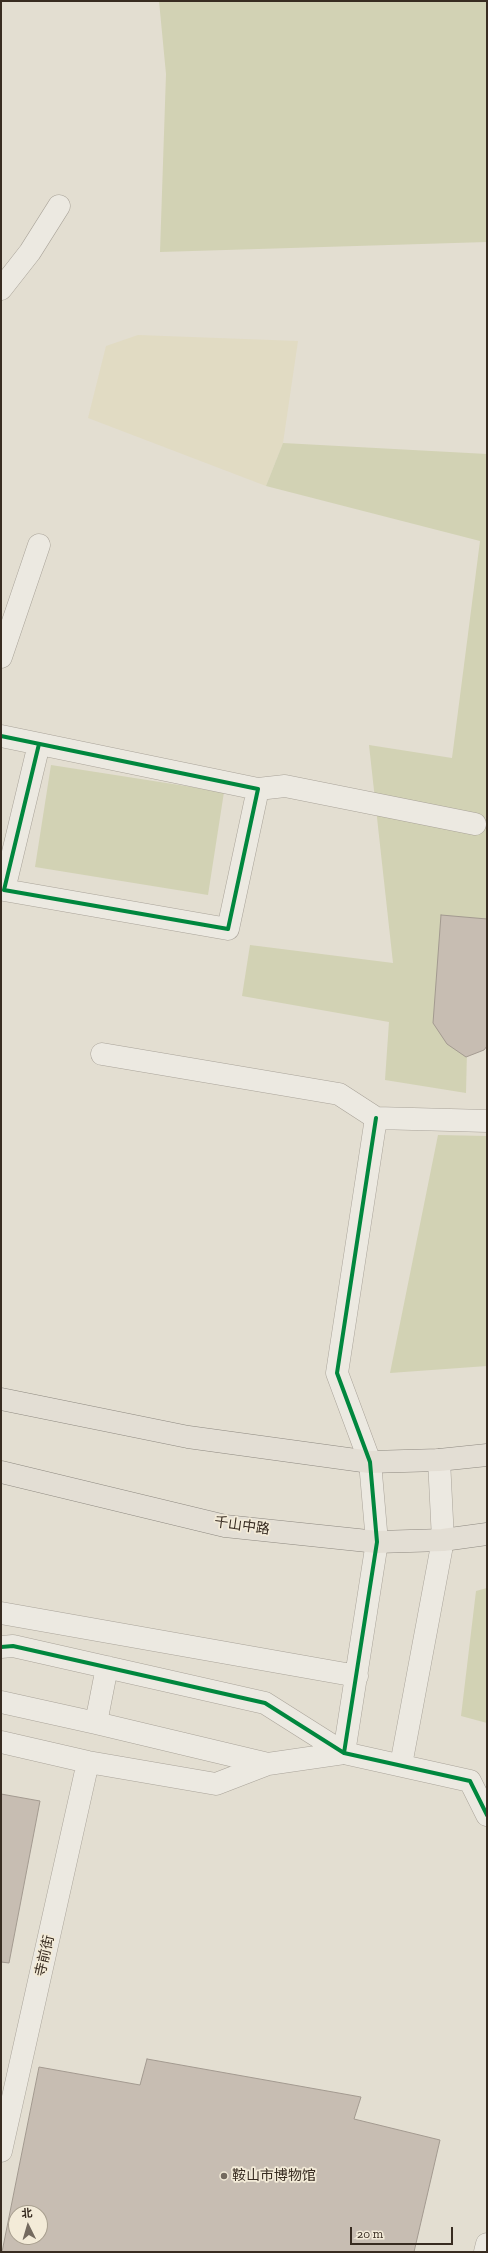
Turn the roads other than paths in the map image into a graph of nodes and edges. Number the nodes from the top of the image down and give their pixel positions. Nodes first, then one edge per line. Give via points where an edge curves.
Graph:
1 (59, 206) dead end
2 (1, 289) edge
3 (39, 545) dead end
4 (1, 658) edge
5 (1, 736) edge
6 (39, 744) junction
7 (258, 789) junction
8 (475, 824) dead end
9 (102, 1054) dead end
10 (376, 1118) junction
11 (487, 1121) edge
12 (1, 1399) edge
13 (487, 1455) edge
14 (439, 1460) junction
15 (370, 1462) junction
16 (1, 1472) edge
17 (487, 1534) edge
18 (443, 1540) junction
19 (376, 1542) junction
20 (1, 1612) edge
21 (1, 1647) edge
22 (107, 1667) junction
23 (357, 1676) junction
24 (1, 1702) edge
25 (96, 1723) junction
26 (1, 1742) edge
27 (344, 1753) junction
28 (88, 1762) junction
29 (268, 1764) junction
30 (401, 1765) junction
31 (487, 1815) edge
32 (1, 2151) edge
33 (487, 2244) edge
34 (485, 2252) edge

1 - 2 street via 30,252
3 - 4 street
5 - 6 street
6 - 7 street
6 - 7 street via 4,890 228,929
7 - 8 street via 285,786
9 - 10 street via 339,1094
10 - 11 street
10 - 15 street via 337,1373
12 - 15 main road via 188,1437
13 - 14 main road
14 - 15 main road
14 - 18 street
15 - 19 street
16 - 19 main road, 千山中路 via 225,1526
17 - 18 main road, 千山中路
18 - 19 main road, 千山中路
18 - 30 street
19 - 23 street
20 - 23 street
21 - 22 street via 13,1646
22 - 25 street
22 - 27 street via 265,1703
23 - 27 street
24 - 25 street
25 - 29 street
26 - 28 street
27 - 29 street
27 - 30 street
28 - 29 street via 216,1784
28 - 32 street, 寺前街
30 - 31 street via 470,1781
33 - 34 street

